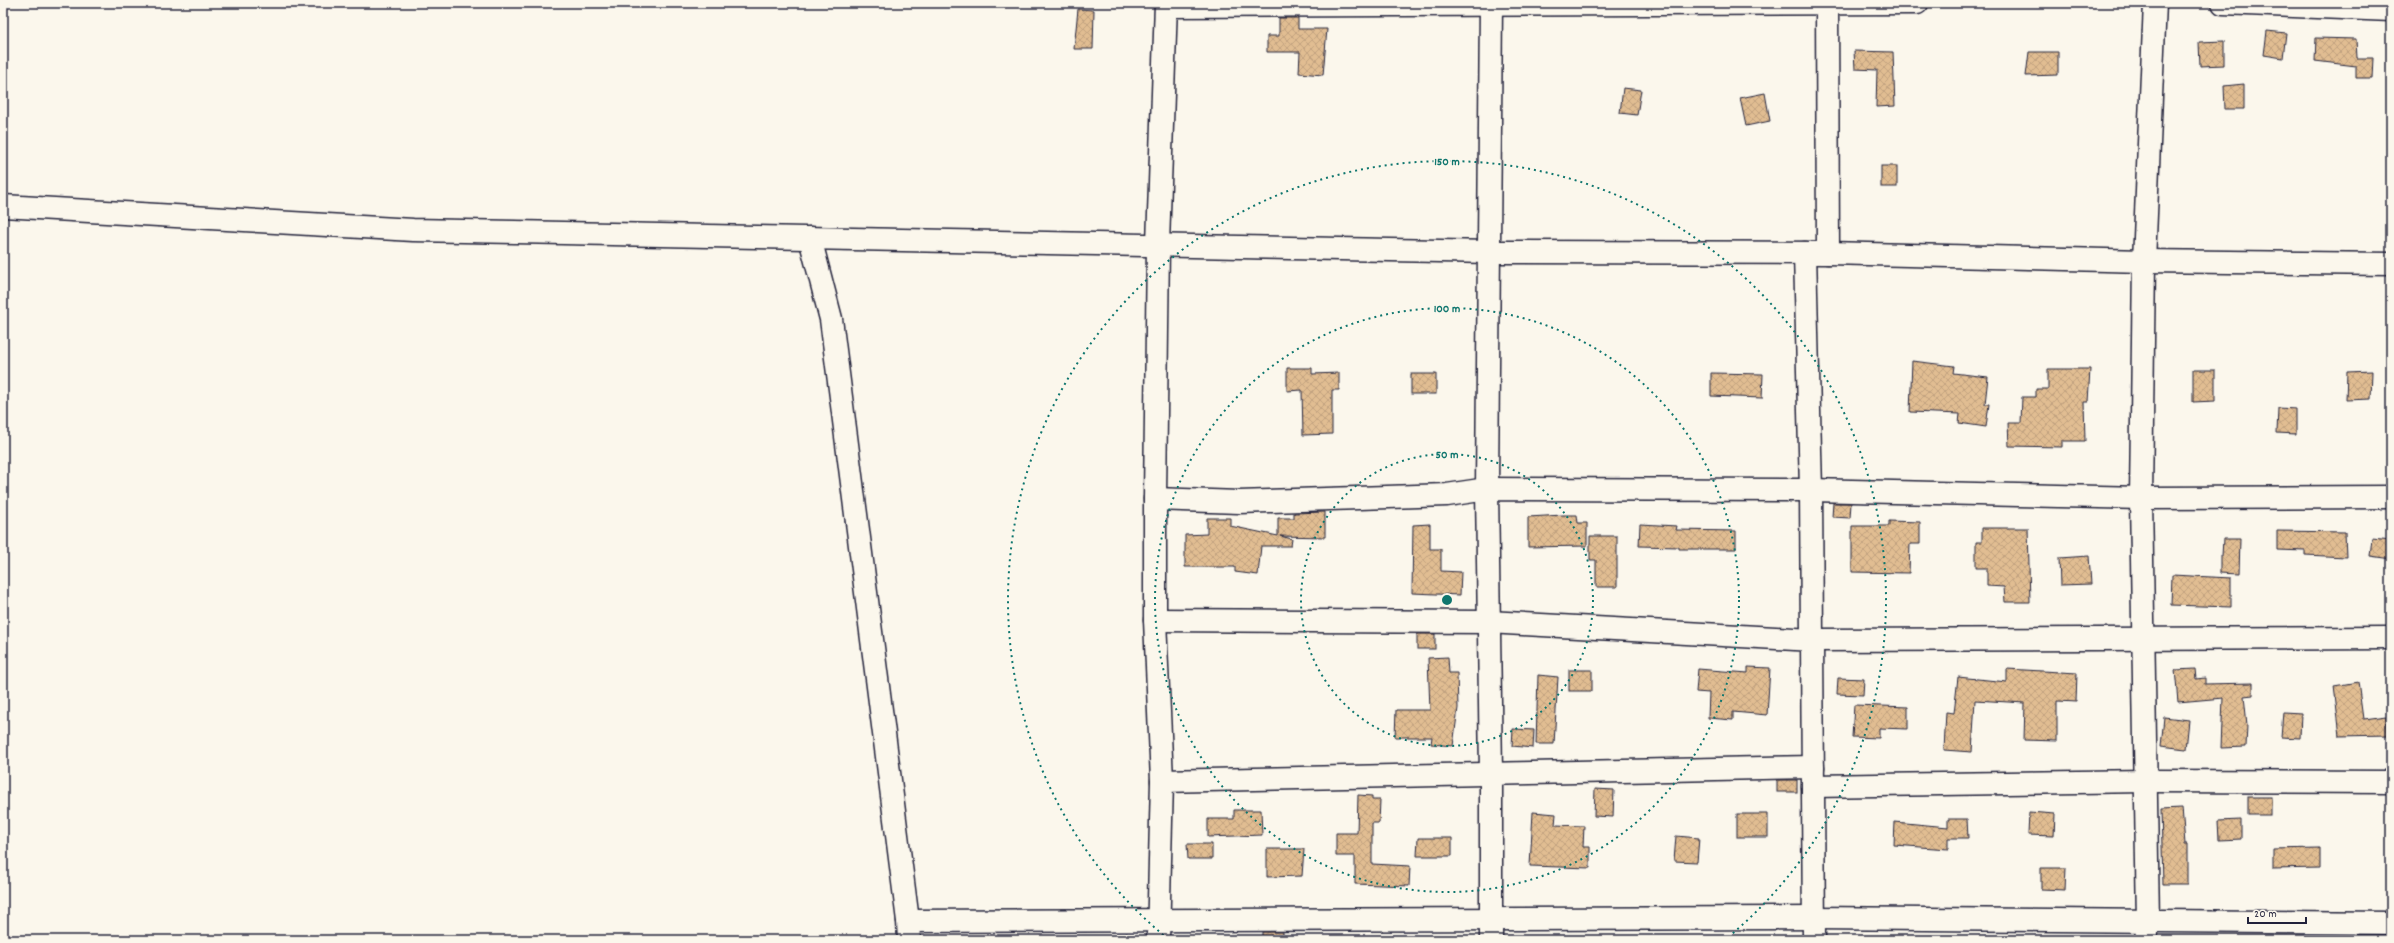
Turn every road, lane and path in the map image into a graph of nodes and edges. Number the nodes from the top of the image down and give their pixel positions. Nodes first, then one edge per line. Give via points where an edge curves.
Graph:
1 (1917, 3) edge
2 (2155, 3) edge
3 (2223, 3) edge
4 (1491, 4) edge
5 (1827, 4) edge
6 (1166, 5) edge
7 (2391, 10) edge
8 (3, 206) edge
9 (810, 238) junction
10 (1158, 244) junction
11 (1490, 252) junction
12 (1804, 252) junction
13 (1828, 253) junction
14 (2144, 261) junction
15 (2391, 264) edge
16 (1487, 489) junction
17 (1811, 490) junction
18 (2391, 497) edge
19 (2141, 498) junction
20 (1155, 499) junction
21 (1155, 620) junction
22 (1488, 622) junction
23 (2144, 638) junction
24 (2391, 638) edge
25 (1812, 640) junction
26 (1491, 774) junction
27 (1813, 777) junction
28 (1162, 781) junction
29 (2146, 781) junction
30 (2391, 782) edge
31 (1491, 918) junction
32 (1814, 918) junction
33 (2391, 923) edge
34 (908, 930) edge
35 (1158, 930) edge
36 (2147, 931) edge
37 (1491, 940) edge
38 (1814, 940) edge

1 - 5 street
2 - 14 street
3 - 7 street
4 - 5 street
4 - 6 street
4 - 11 street
5 - 13 street
6 - 10 street
8 - 9 street via 413,230
9 - 10 street
9 - 34 street via 831,319
10 - 11 street
10 - 20 street
11 - 12 street
11 - 16 street
12 - 13 street
12 - 17 street
13 - 14 street
14 - 15 street
14 - 19 street
16 - 17 street
16 - 20 street via 1447,495 1247,502
16 - 22 street
17 - 19 street
17 - 25 street
18 - 19 street
19 - 23 street
20 - 21 street
21 - 22 street
21 - 28 street
22 - 25 street
22 - 26 street
23 - 24 street
23 - 25 street
23 - 29 street
25 - 27 street
26 - 27 street
26 - 28 street
26 - 31 street
27 - 29 street
27 - 32 street
28 - 35 street
29 - 30 street
29 - 36 street
31 - 32 street
31 - 35 street
31 - 37 street
32 - 36 street
32 - 38 street
33 - 36 street
34 - 35 street

